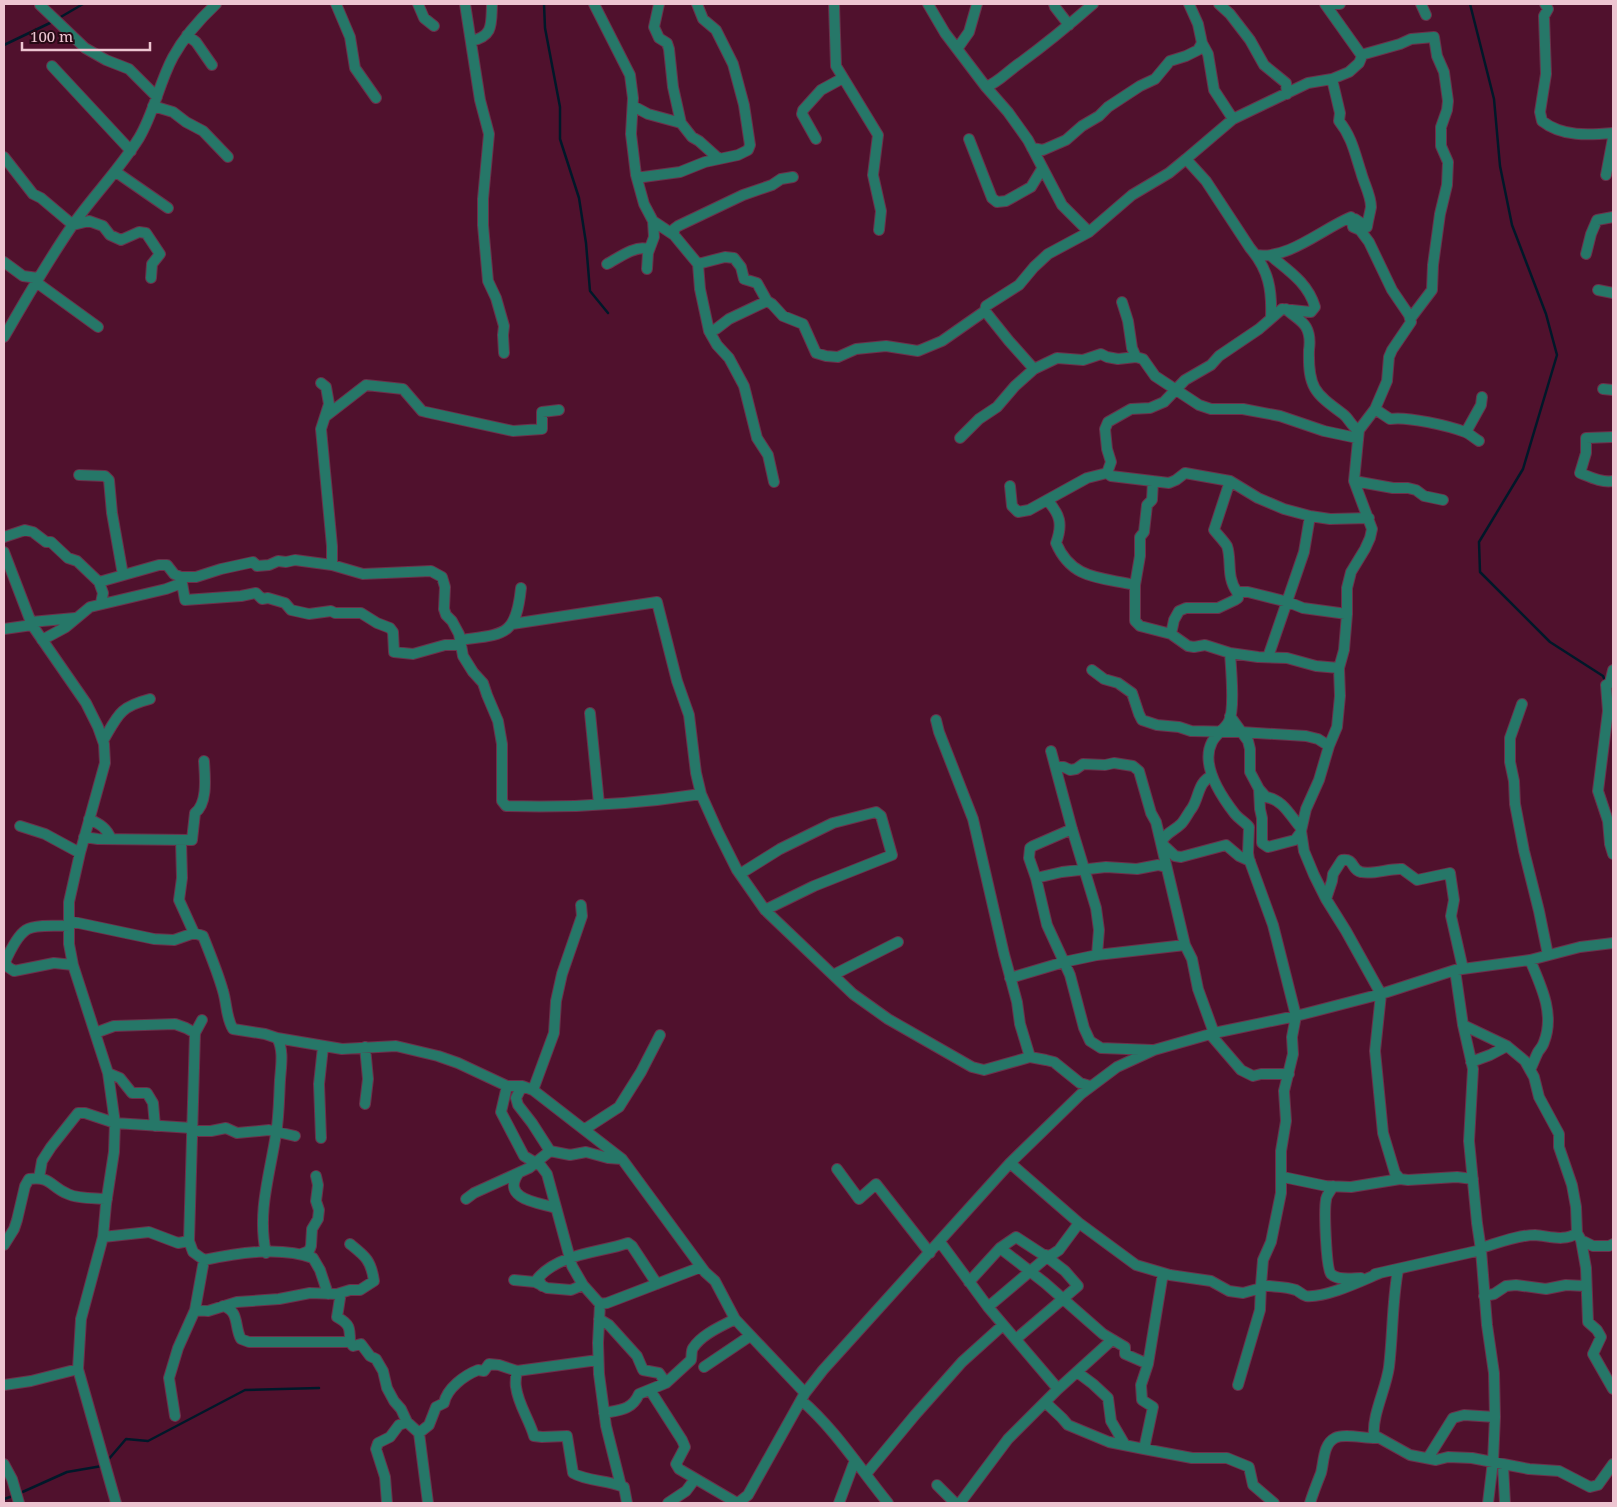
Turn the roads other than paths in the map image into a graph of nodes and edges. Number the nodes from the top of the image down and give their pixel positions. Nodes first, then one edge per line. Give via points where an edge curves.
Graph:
1 (216, 4) edge
2 (336, 4) edge
3 (418, 4) edge
4 (465, 4) edge
5 (492, 4) edge
6 (594, 4) edge
7 (659, 4) edge
8 (696, 4) edge
9 (834, 4) edge
10 (928, 4) edge
11 (978, 4) edge
12 (1054, 4) edge
13 (1093, 4) edge
14 (1189, 4) edge
15 (1219, 4) edge
16 (1326, 4) edge
17 (1340, 4) edge
18 (1421, 4) edge
19 (1546, 4) edge
20 (40, 5) dead end
21 (1426, 15) dead end
22 (1069, 25) junction
23 (434, 26) dead end
24 (187, 35) junction
25 (471, 41) junction
26 (1202, 43) junction
27 (957, 48) junction
28 (1361, 55) junction
29 (212, 65) dead end
30 (52, 66) dead end
31 (843, 78) junction
32 (1332, 79) junction
33 (986, 87) junction
34 (1287, 94) junction
35 (376, 98) dead end
36 (155, 101) junction
37 (633, 106) junction
38 (1233, 119) junction
39 (681, 123) junction
40 (1612, 138) edge
41 (816, 139) dead end
42 (969, 139) dead end
43 (1032, 148) junction
44 (131, 151) junction
45 (228, 156) dead end
46 (4, 157) edge
47 (719, 159) junction
48 (1186, 159) junction
49 (1042, 169) junction
50 (116, 172) junction
51 (636, 175) junction
52 (1606, 175) dead end
53 (793, 177) dead end
54 (168, 208) dead end
55 (1351, 217) junction
56 (1613, 217) edge
57 (653, 221) junction
58 (73, 225) junction
59 (879, 230) dead end
60 (1089, 232) junction
61 (674, 235) junction
62 (1287, 251) junction
63 (648, 253) junction
64 (1586, 254) dead end
65 (1256, 255) junction
66 (1271, 256) junction
67 (4, 262) edge
68 (608, 264) dead end
69 (698, 264) junction
70 (646, 269) dead end
71 (1287, 270) junction
72 (151, 278) dead end
73 (37, 280) junction
74 (1598, 290) dead end
75 (1613, 293) edge
76 (767, 302) junction
77 (1122, 302) dead end
78 (1286, 309) junction
79 (985, 311) junction
80 (1271, 317) junction
81 (1410, 319) junction
82 (98, 327) dead end
83 (709, 331) junction
84 (4, 337) edge
85 (504, 353) dead end
86 (1136, 356) junction
87 (1034, 370) junction
88 (1185, 380) junction
89 (320, 383) dead end
90 (1175, 390) junction
91 (1185, 396) junction
92 (1482, 396) dead end
93 (1375, 409) junction
94 (560, 410) dead end
95 (326, 416) junction
96 (1466, 432) junction
97 (1358, 434) junction
98 (1613, 437) edge
99 (960, 438) dead end
100 (1479, 441) dead end
101 (1107, 473) junction
102 (79, 475) dead end
103 (1153, 481) junction
104 (1230, 481) junction
105 (1354, 481) junction
106 (1613, 481) edge
107 (774, 482) dead end
108 (1010, 486) dead end
109 (1047, 500) junction
110 (1442, 500) dead end
111 (1310, 516) junction
112 (1369, 518) junction
113 (4, 537) edge
114 (4, 552) edge
115 (332, 565) junction
116 (123, 575) junction
117 (98, 582) junction
118 (1135, 585) junction
119 (521, 588) dead end
120 (1237, 592) junction
121 (1288, 602) junction
122 (101, 603) junction
123 (1348, 614) junction
124 (78, 618) junction
125 (32, 624) junction
126 (512, 624) junction
127 (4, 629) edge
128 (1171, 634) junction
129 (42, 640) junction
130 (461, 642) junction
131 (1230, 652) junction
132 (1268, 657) junction
133 (1339, 668) junction
134 (1092, 670) dead end
135 (1613, 670) edge
136 (150, 699) dead end
137 (1522, 704) dead end
138 (590, 713) dead end
139 (1230, 716) junction
140 (936, 720) dead end
141 (1219, 731) junction
142 (1241, 732) junction
143 (103, 741) junction
144 (1329, 746) junction
145 (1051, 751) dead end
146 (204, 761) dead end
147 (1057, 767) junction
148 (1212, 776) junction
149 (1259, 789) junction
150 (701, 794) junction
151 (599, 804) junction
152 (1260, 809) junction
153 (89, 819) junction
154 (20, 826) dead end
155 (1072, 830) junction
156 (1301, 830) junction
157 (1250, 831) junction
158 (84, 837) junction
159 (111, 839) junction
160 (181, 840) junction
161 (1161, 843) junction
162 (80, 853) junction
163 (1613, 854) edge
164 (1250, 861) junction
165 (1166, 867) junction
166 (1085, 870) junction
167 (740, 874) junction
168 (1036, 878) junction
169 (1326, 899) junction
170 (581, 906) dead end
171 (765, 910) junction
172 (69, 924) junction
173 (194, 933) junction
174 (898, 942) dead end
175 (1613, 943) edge
176 (1185, 945) junction
177 (1097, 955) junction
178 (1548, 955) junction
179 (1530, 960) junction
180 (1064, 962) junction
181 (73, 965) junction
182 (1459, 970) junction
183 (833, 975) junction
184 (1010, 978) junction
185 (1381, 994) junction
186 (1296, 1016) junction
187 (202, 1020) dead end
188 (1463, 1025) junction
189 (95, 1033) junction
190 (195, 1033) junction
191 (1212, 1033) junction
192 (660, 1035) dead end
193 (277, 1038) junction
194 (1507, 1046) junction
195 (323, 1047) junction
196 (365, 1047) junction
197 (1154, 1050) junction
198 (1030, 1058) junction
199 (1471, 1062) junction
200 (1530, 1070) junction
201 (108, 1073) junction
202 (1289, 1074) junction
203 (507, 1086) junction
204 (522, 1086) junction
205 (1090, 1086) junction
206 (534, 1090) junction
207 (365, 1104) dead end
208 (518, 1106) junction
209 (506, 1121) junction
210 (115, 1123) junction
211 (155, 1126) junction
212 (584, 1129) junction
213 (192, 1130) junction
214 (276, 1132) junction
215 (294, 1136) dead end
216 (321, 1138) dead end
217 (550, 1151) junction
218 (622, 1159) junction
219 (1010, 1162) junction
220 (532, 1165) junction
221 (837, 1169) dead end
222 (518, 1174) junction
223 (1281, 1174) junction
224 (316, 1176) dead end
225 (39, 1178) junction
226 (1400, 1179) junction
227 (1473, 1179) junction
228 (1333, 1186) junction
229 (107, 1199) junction
230 (466, 1199) dead end
231 (556, 1208) junction
232 (1079, 1223) junction
233 (1579, 1236) junction
234 (103, 1237) junction
235 (188, 1241) junction
236 (940, 1242) junction
237 (350, 1244) dead end
238 (1613, 1244) edge
239 (4, 1245) edge
240 (1000, 1248) junction
241 (1481, 1249) junction
242 (266, 1252) junction
243 (930, 1253) junction
244 (301, 1254) junction
245 (1047, 1257) junction
246 (570, 1258) junction
247 (204, 1260) junction
248 (702, 1267) junction
249 (1398, 1270) junction
250 (1030, 1271) junction
251 (1163, 1273) junction
252 (1380, 1273) junction
253 (514, 1280) dead end
254 (968, 1282) junction
255 (657, 1284) junction
256 (583, 1285) junction
257 (542, 1286) junction
258 (1585, 1286) junction
259 (1261, 1287) junction
260 (332, 1294) junction
261 (1484, 1296) junction
262 (1064, 1298) junction
263 (600, 1304) junction
264 (224, 1306) junction
265 (988, 1307) junction
266 (195, 1310) junction
267 (599, 1319) junction
268 (736, 1319) junction
269 (1003, 1325) junction
270 (750, 1336) junction
271 (1016, 1339) junction
272 (1112, 1340) junction
273 (350, 1342) junction
274 (598, 1360) junction
275 (1148, 1364) junction
276 (704, 1367) dead end
277 (78, 1369) junction
278 (517, 1371) junction
279 (1077, 1372) junction
280 (666, 1384) junction
281 (4, 1385) edge
282 (1238, 1385) dead end
283 (1613, 1388) edge
284 (1058, 1389) junction
285 (650, 1390) junction
286 (803, 1396) junction
287 (1046, 1402) junction
288 (604, 1413) junction
289 (175, 1416) dead end
290 (1495, 1417) junction
291 (407, 1422) junction
292 (419, 1433) junction
293 (1378, 1438) junction
294 (1124, 1445) junction
295 (1144, 1449) junction
296 (1428, 1458) junction
297 (855, 1460) junction
298 (1498, 1463) junction
299 (4, 1464) edge
300 (1613, 1464) edge
301 (866, 1474) junction
302 (8, 1478) edge
303 (695, 1480) junction
304 (937, 1485) dead end
305 (621, 1486) junction
306 (18, 1503) edge
307 (116, 1503) edge
308 (387, 1503) edge
309 (428, 1503) edge
310 (627, 1503) edge
311 (668, 1503) edge
312 (738, 1503) edge
313 (839, 1503) edge
314 (888, 1503) edge
315 (955, 1503) edge
316 (960, 1503) edge
317 (1274, 1503) edge
318 (1310, 1503) edge
319 (1488, 1503) edge
320 (1505, 1503) edge

1 - 24 street
2 - 35 street via 350,37 355,68
3 - 23 street via 424,18
4 - 25 street
5 - 25 street via 489,32 482,39
6 - 37 street via 630,75
7 - 39 street via 654,27 669,49
8 - 47 street via 703,19 716,30 733,64 750,145 748,150 738,155
9 - 31 street via 836,66
10 - 27 street
11 - 27 street via 969,32
12 - 22 street
13 - 22 street
14 - 26 street
15 - 34 street via 1250,40 1264,65 1286,83
16 - 17 street
16 - 28 street
18 - 21 street
19 - 40 street via 1542,122 1566,133
20 - 36 street via 85,48 128,69
22 - 33 street via 995,84
24 - 29 street
24 - 36 street via 173,58
25 - 85 street via 489,134 483,199 486,268 504,326
26 - 38 street via 1208,54 1214,90
26 - 43 street via 1198,50 1170,61 1155,79 1108,107 1066,140 1043,150
27 - 33 street
28 - 32 street via 1359,63 1350,72
28 - 81 street via 1411,39 1434,37 1444,72 1448,110 1441,127 1441,146 1448,162 1447,185 1440,214 1432,290
30 - 44 street
31 - 41 street via 821,90 803,110 802,114
31 - 59 street via 878,134 873,175 881,211
32 - 34 street via 1308,83
32 - 55 street via 1339,121 1354,146 1371,206 1367,226
33 - 43 street via 1008,112
34 - 38 street
36 - 44 street
36 - 45 street via 203,131
37 - 39 street via 648,114
37 - 51 street via 631,134
38 - 48 street
39 - 47 street via 692,137
40 - 52 street
42 - 49 street via 992,198 997,202 1006,201 1031,188
43 - 49 street
44 - 50 street
46 - 58 street via 33,194
47 - 51 street via 680,172
48 - 60 street via 1132,195
48 - 65 street via 1206,182
49 - 60 street via 1062,205
50 - 54 street
50 - 58 street
51 - 57 street via 644,204
53 - 61 street via 742,195 678,226
55 - 62 street
55 - 81 street via 1352,227 1360,230 1369,242
56 - 64 street via 1597,220
57 - 61 street
57 - 63 street via 654,237
58 - 72 street via 89,221 103,226 110,235 121,240 139,232 146,234 160,254 152,264
58 - 73 street
60 - 79 street via 1048,254 1019,285 986,306
61 - 69 street
62 - 66 street
62 - 71 street
63 - 68 street via 642,247
63 - 70 street
65 - 66 street
65 - 80 street via 1270,283
66 - 71 street
67 - 73 street via 23,276
69 - 76 street via 734,258 744,279 757,283
69 - 83 street
71 - 78 street via 1301,280 1315,307 1311,312
73 - 82 street
73 - 84 street
74 - 75 street
76 - 79 street via 783,316 803,324 816,353 838,357 856,348 886,346 918,351 942,341
76 - 83 street
77 - 86 street
78 - 80 street
78 - 97 street via 1307,328 1310,340 1308,370 1313,387 1347,417
79 - 87 street
80 - 88 street via 1211,365
81 - 93 street via 1407,330 1389,357 1387,381
83 - 107 street via 744,386 757,438 768,455
86 - 87 street via 1118,359 1100,354 1083,360 1057,358
86 - 90 street via 1143,359 1155,376
87 - 99 street
88 - 90 street
88 - 91 street
89 - 95 street via 326,388 329,404
90 - 91 street
90 - 101 street via 1164,402 1150,408 1131,409 1108,422 1105,429 1111,462
91 - 97 street via 1193,403 1211,409 1243,409 1280,416 1324,431
92 - 96 street
93 - 96 street via 1390,419 1407,419
93 - 97 street
94 - 95 street via 542,412 542,429 513,431 422,411 403,389 366,385
95 - 115 street via 321,430 321,445
96 - 100 street
97 - 105 street
98 - 106 street via 1586,438 1586,453 1580,473 1594,479
101 - 103 street
101 - 109 street via 1087,478
102 - 116 street via 105,476 109,480
103 - 104 street via 1169,483 1186,473
103 - 118 street via 1152,500 1147,505 1144,532 1140,538
104 - 111 street via 1258,498
104 - 120 street via 1214,530 1227,546 1229,570
105 - 110 street via 1408,488
105 - 112 street
108 - 109 street via 1012,506 1018,512
109 - 118 street via 1059,520 1060,533 1056,543 1071,566 1081,573
111 - 112 street
111 - 121 street via 1304,552
112 - 123 street via 1370,538 1351,572
113 - 117 street via 25,530 33,532 77,561
114 - 125 street
115 - 116 street via 295,560 257,566 253,562 196,577 181,577 167,565 159,565
115 - 130 street via 363,574 431,571 442,577 444,609
116 - 117 street
117 - 122 street via 103,593
118 - 128 street via 1135,621 1140,626
119 - 126 street
120 - 121 street
120 - 128 street via 1236,600 1218,608 1179,611
121 - 123 street via 1303,608
121 - 132 street
122 - 124 street via 90,607
122 - 130 street via 182,583 185,600 256,593 262,599 273,599 285,603 291,610 309,614 331,611 361,613 390,628 394,652 414,654
123 - 133 street
124 - 125 street
124 - 129 street
125 - 127 street
125 - 129 street
126 - 130 street via 498,635
126 - 150 street via 657,602 689,716
128 - 131 street via 1188,646 1205,645
129 - 143 street via 86,703
130 - 151 street via 462,656 484,683 498,721 502,744 502,800 506,806
131 - 132 street
131 - 139 street
132 - 133 street
133 - 144 street via 1337,727
134 - 141 street via 1132,693 1142,720 1191,731
135 - 163 street via 1610,683 1606,685 1608,711 1598,791 1608,821
136 - 143 street via 120,711
137 - 178 street via 1510,738 1510,762 1524,851
138 - 151 street
139 - 141 street via 1229,722
139 - 142 street
140 - 184 street via 974,819
141 - 142 street
141 - 148 street via 1209,752 1208,766
142 - 144 street via 1306,736
142 - 149 street via 1248,741 1250,772
143 - 153 street via 105,763
144 - 156 street
145 - 147 street
146 - 160 street via 204,798 195,813 192,840
147 - 155 street
147 - 161 street via 1070,770 1083,764 1114,763 1133,766 1139,771
148 - 157 street via 1236,816 1246,823
148 - 161 street via 1199,789 1197,800 1182,824
149 - 152 street
149 - 156 street via 1266,797 1281,803
150 - 151 street
150 - 167 street
152 - 156 street via 1264,846 1295,840
152 - 157 street via 1259,819
153 - 158 street
153 - 159 street via 102,825
154 - 162 street via 45,834
155 - 166 street
155 - 168 street via 1030,848 1029,858
156 - 169 street via 1304,851
157 - 164 street
158 - 159 street
158 - 162 street
159 - 160 street
160 - 173 street via 179,900
161 - 164 street via 1175,856 1226,846
161 - 165 street
162 - 172 street via 69,902
164 - 186 street via 1273,925
165 - 166 street
165 - 176 street
166 - 168 street
166 - 177 street via 1096,908 1099,930
167 - 171 street
167 - 171 street via 780,849 833,823 876,812 881,816 892,855 814,886
168 - 180 street via 1047,925
169 - 182 street via 1333,874 1346,859 1360,872 1402,869 1417,880 1450,873 1454,900 1451,916
169 - 185 street
170 - 206 street via 582,916 556,1001 554,1033
171 - 183 street
172 - 173 street via 154,939 174,940
172 - 181 street
172 - 181 street via 26,930 4,962 14,971 54,963
173 - 193 street via 203,936 224,992 228,1021 233,1029
174 - 183 street
175 - 178 street
176 - 177 street
176 - 191 street via 1192,959
177 - 180 street
178 - 179 street
179 - 182 street
179 - 200 street via 1548,1010 1544,1044
180 - 184 street
180 - 197 street via 1090,1041 1101,1048
181 - 189 street
182 - 185 street
182 - 188 street
183 - 198 street via 852,994 888,1019 972,1067 984,1070
184 - 198 street
185 - 186 street
185 - 226 street via 1375,1051 1383,1132 1395,1173
186 - 191 street
186 - 202 street
187 - 190 street
188 - 194 street
188 - 199 street
189 - 190 street via 114,1026 175,1024
189 - 201 street
190 - 213 street
191 - 197 street
191 - 202 street via 1242,1070 1254,1076
192 - 212 street via 619,1107
193 - 195 street
193 - 214 street via 281,1044 281,1066
194 - 199 street
194 - 200 street via 1525,1061
195 - 196 street
195 - 216 street via 319,1084
196 - 203 street via 396,1046 438,1056
196 - 207 street via 368,1079
197 - 205 street via 1117,1067
198 - 205 street via 1054,1062 1080,1083
199 - 227 street via 1469,1141
200 - 233 street via 1539,1097 1559,1134 1559,1147 1572,1185
201 - 210 street
201 - 211 street via 120,1078 132,1093 147,1093 153,1103
202 - 223 street via 1284,1092 1286,1121
203 - 204 street
203 - 209 street via 501,1112
204 - 206 street
204 - 208 street via 516,1098
205 - 219 street
206 - 212 street
208 - 209 street
208 - 217 street
209 - 220 street
210 - 211 street
210 - 225 street via 78,1113 51,1146 42,1161
210 - 229 street
211 - 213 street
212 - 218 street
213 - 214 street via 226,1128 237,1133
213 - 235 street
214 - 215 street
214 - 242 street via 262,1213
217 - 218 street via 570,1155 586,1152
217 - 220 street
218 - 248 street
219 - 232 street
219 - 236 street
220 - 222 street
220 - 231 street via 541,1166 547,1174
221 - 243 street via 859,1199 876,1184
222 - 230 street
222 - 231 street via 514,1187 524,1199
223 - 228 street
223 - 259 street via 1281,1193 1271,1242 1263,1260
224 - 244 street via 318,1219 312,1229 311,1246
225 - 229 street via 46,1179 69,1195
225 - 239 street via 29,1180 25,1186 14,1229
226 - 227 street
226 - 228 street via 1351,1187
227 - 241 street
228 - 252 street via 1326,1198 1330,1272 1340,1278 1363,1278
229 - 234 street
231 - 246 street
232 - 245 street via 1055,1254
232 - 251 street via 1136,1265
233 - 238 street via 1593,1246
233 - 241 street via 1533,1235
233 - 258 street via 1586,1268
234 - 235 street via 149,1232 178,1243
234 - 277 street via 81,1319
235 - 247 street via 193,1252
236 - 243 street
236 - 254 street
237 - 260 street via 367,1258 374,1281 360,1290
240 - 245 street via 1016,1236
240 - 250 street
240 - 254 street
241 - 249 street
241 - 261 street
242 - 244 street
242 - 247 street
243 - 286 street
244 - 260 street via 313,1258
245 - 250 street
245 - 262 street via 1078,1286
246 - 255 street via 628,1243
246 - 256 street
246 - 257 street via 542,1273 538,1278
247 - 266 street
248 - 255 street
248 - 268 street
249 - 252 street
249 - 293 street via 1389,1367 1374,1424 1374,1435
250 - 262 street
250 - 265 street
251 - 259 street via 1211,1281 1229,1291 1244,1293
251 - 275 street
252 - 259 street via 1342,1289 1314,1296 1304,1296 1296,1290 1282,1287
253 - 257 street
254 - 265 street
255 - 263 street
256 - 257 street via 571,1290
256 - 263 street
258 - 261 street via 1546,1289 1516,1285
258 - 283 street via 1588,1322 1601,1337 1593,1354
259 - 282 street via 1260,1310
260 - 264 street via 310,1293
260 - 273 street via 340,1298 337,1317 350,1329
261 - 290 street via 1494,1373
262 - 271 street
262 - 272 street
263 - 267 street
264 - 266 street via 208,1311
264 - 273 street via 236,1316 238,1335 249,1342
265 - 269 street
266 - 289 street via 169,1378
267 - 274 street
267 - 280 street via 609,1325 637,1356 644,1370 659,1373
268 - 270 street
268 - 280 street via 703,1338 692,1349 691,1360
269 - 271 street
269 - 301 street via 962,1362
270 - 276 street
270 - 286 street
271 - 284 street
272 - 275 street via 1125,1347 1125,1354
272 - 279 street
273 - 291 street via 353,1346 361,1344 376,1359 384,1371 387,1388
274 - 278 street
274 - 288 street
275 - 295 street via 1141,1385 1142,1400 1153,1407
277 - 281 street
277 - 307 street
278 - 292 street via 489,1364 484,1371 478,1370 460,1380 444,1398 444,1403 436,1408 429,1425
278 - 305 street via 516,1387 534,1436 567,1436 573,1473
279 - 284 street
279 - 294 street via 1108,1398 1111,1420
280 - 285 street
284 - 287 street
285 - 288 street via 639,1394 635,1403 627,1408
285 - 303 street via 685,1447 676,1464
286 - 297 street
286 - 312 street via 748,1495
287 - 294 street via 1068,1425
287 - 316 street via 1008,1439
288 - 305 street
290 - 296 street via 1464,1415 1453,1418
290 - 298 street
291 - 292 street
291 - 308 street via 399,1425 390,1437 378,1442 376,1449 385,1477
292 - 309 street
293 - 296 street via 1410,1455
293 - 318 street via 1335,1437 1325,1451
294 - 295 street
295 - 317 street via 1192,1458 1228,1458 1249,1468 1253,1485
296 - 298 street via 1436,1460 1448,1456
297 - 301 street
297 - 313 street
298 - 300 street via 1559,1471 1590,1487 1598,1485
298 - 319 street
298 - 320 street
299 - 302 street
301 - 314 street
302 - 306 street
303 - 311 street via 686,1491
303 - 312 street
304 - 315 street
305 - 310 street

